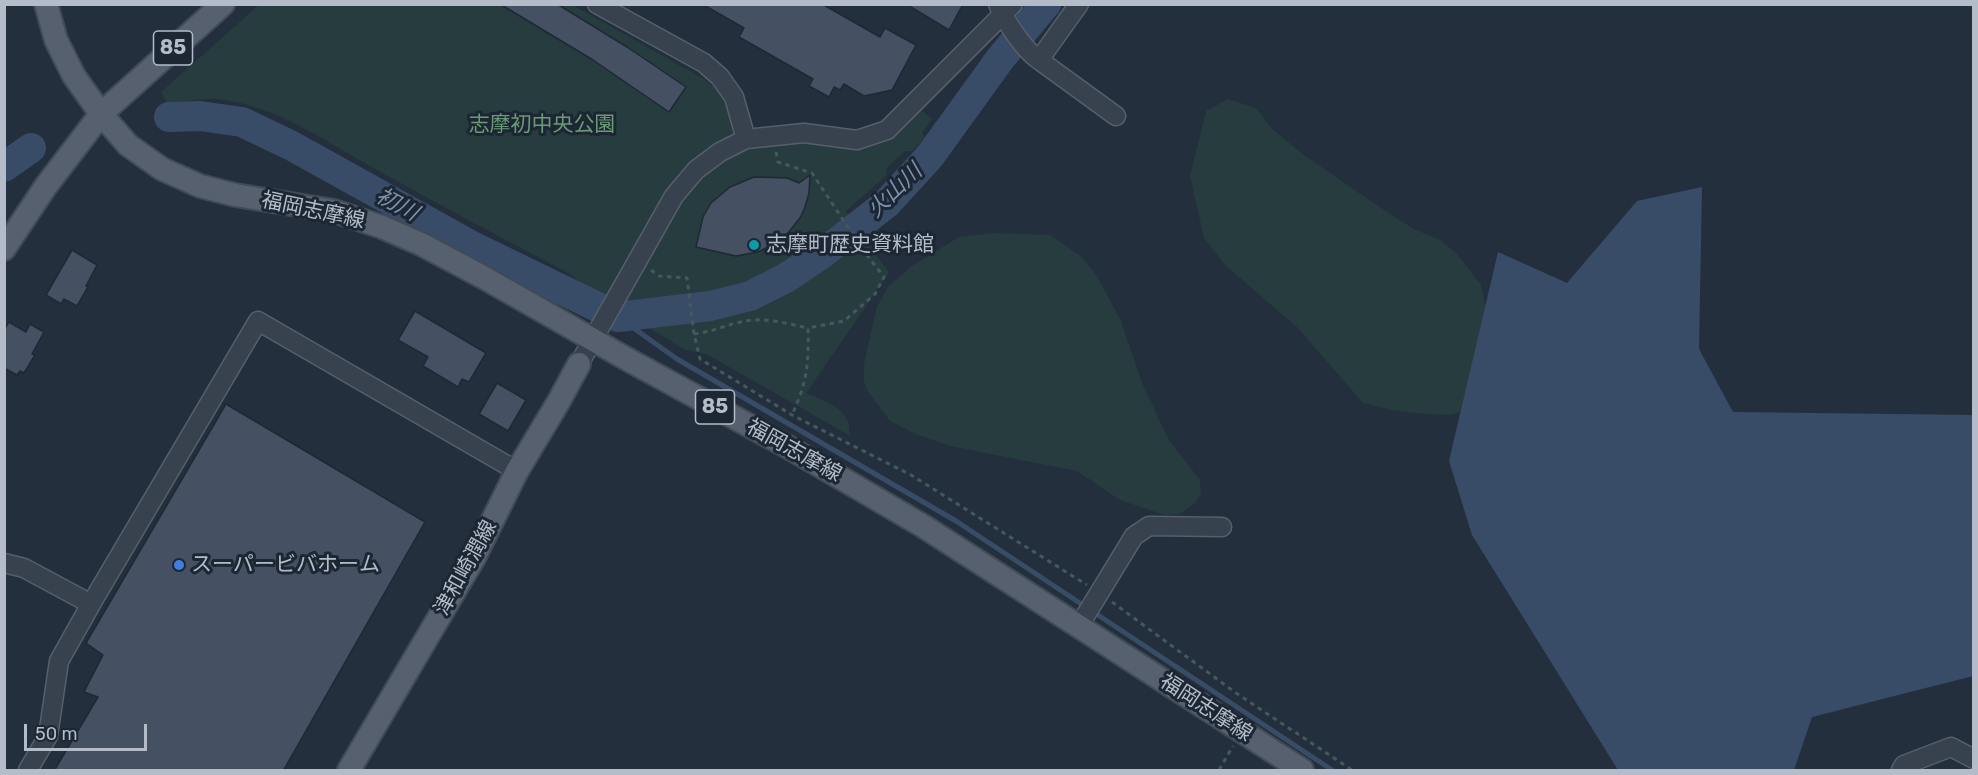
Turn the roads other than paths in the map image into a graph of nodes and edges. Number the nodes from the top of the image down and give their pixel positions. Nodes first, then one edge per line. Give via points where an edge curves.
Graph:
1 (46, 4) edge
2 (223, 4) edge
3 (597, 4) edge
4 (1079, 4) edge
5 (1005, 11) edge
6 (1035, 58) junction
7 (101, 114) junction
8 (1116, 116) dead end
9 (746, 139) junction
10 (4, 249) edge
11 (594, 339) junction
12 (579, 363) joint
13 (517, 471) junction
14 (1222, 526) dead end
15 (4, 563) edge
16 (91, 604) junction
17 (1081, 622) junction
18 (1974, 759) edge
19 (28, 771) edge
20 (349, 771) edge
21 (1302, 771) edge
22 (1901, 771) edge

1 - 7 main road, 福岡志摩線 via 56,40 74,76
2 - 7 main road, 85
3 - 9 street via 704,63 720,77 734,97
4 - 6 street
5 - 6 street
5 - 9 street via 886,130 857,140 804,133
6 - 8 street
7 - 10 main road
7 - 11 main road, 福岡志摩線 / 85 via 128,145 162,169 200,186 334,211 382,226 421,243
9 - 11 street via 696,170 674,196
11 - 12 street
11 - 17 main road, 福岡志摩線 / 85 via 783,444
12 - 13 main road, 津和崎潤線
13 - 16 street via 258,321
13 - 20 main road, 津和崎潤線 via 474,558
14 - 17 street via 1149,526 1134,536
15 - 16 street via 24,568
16 - 19 street via 59,661 48,736
17 - 21 main road, 福岡志摩線 / 85
18 - 22 street via 1951,747 1904,765

